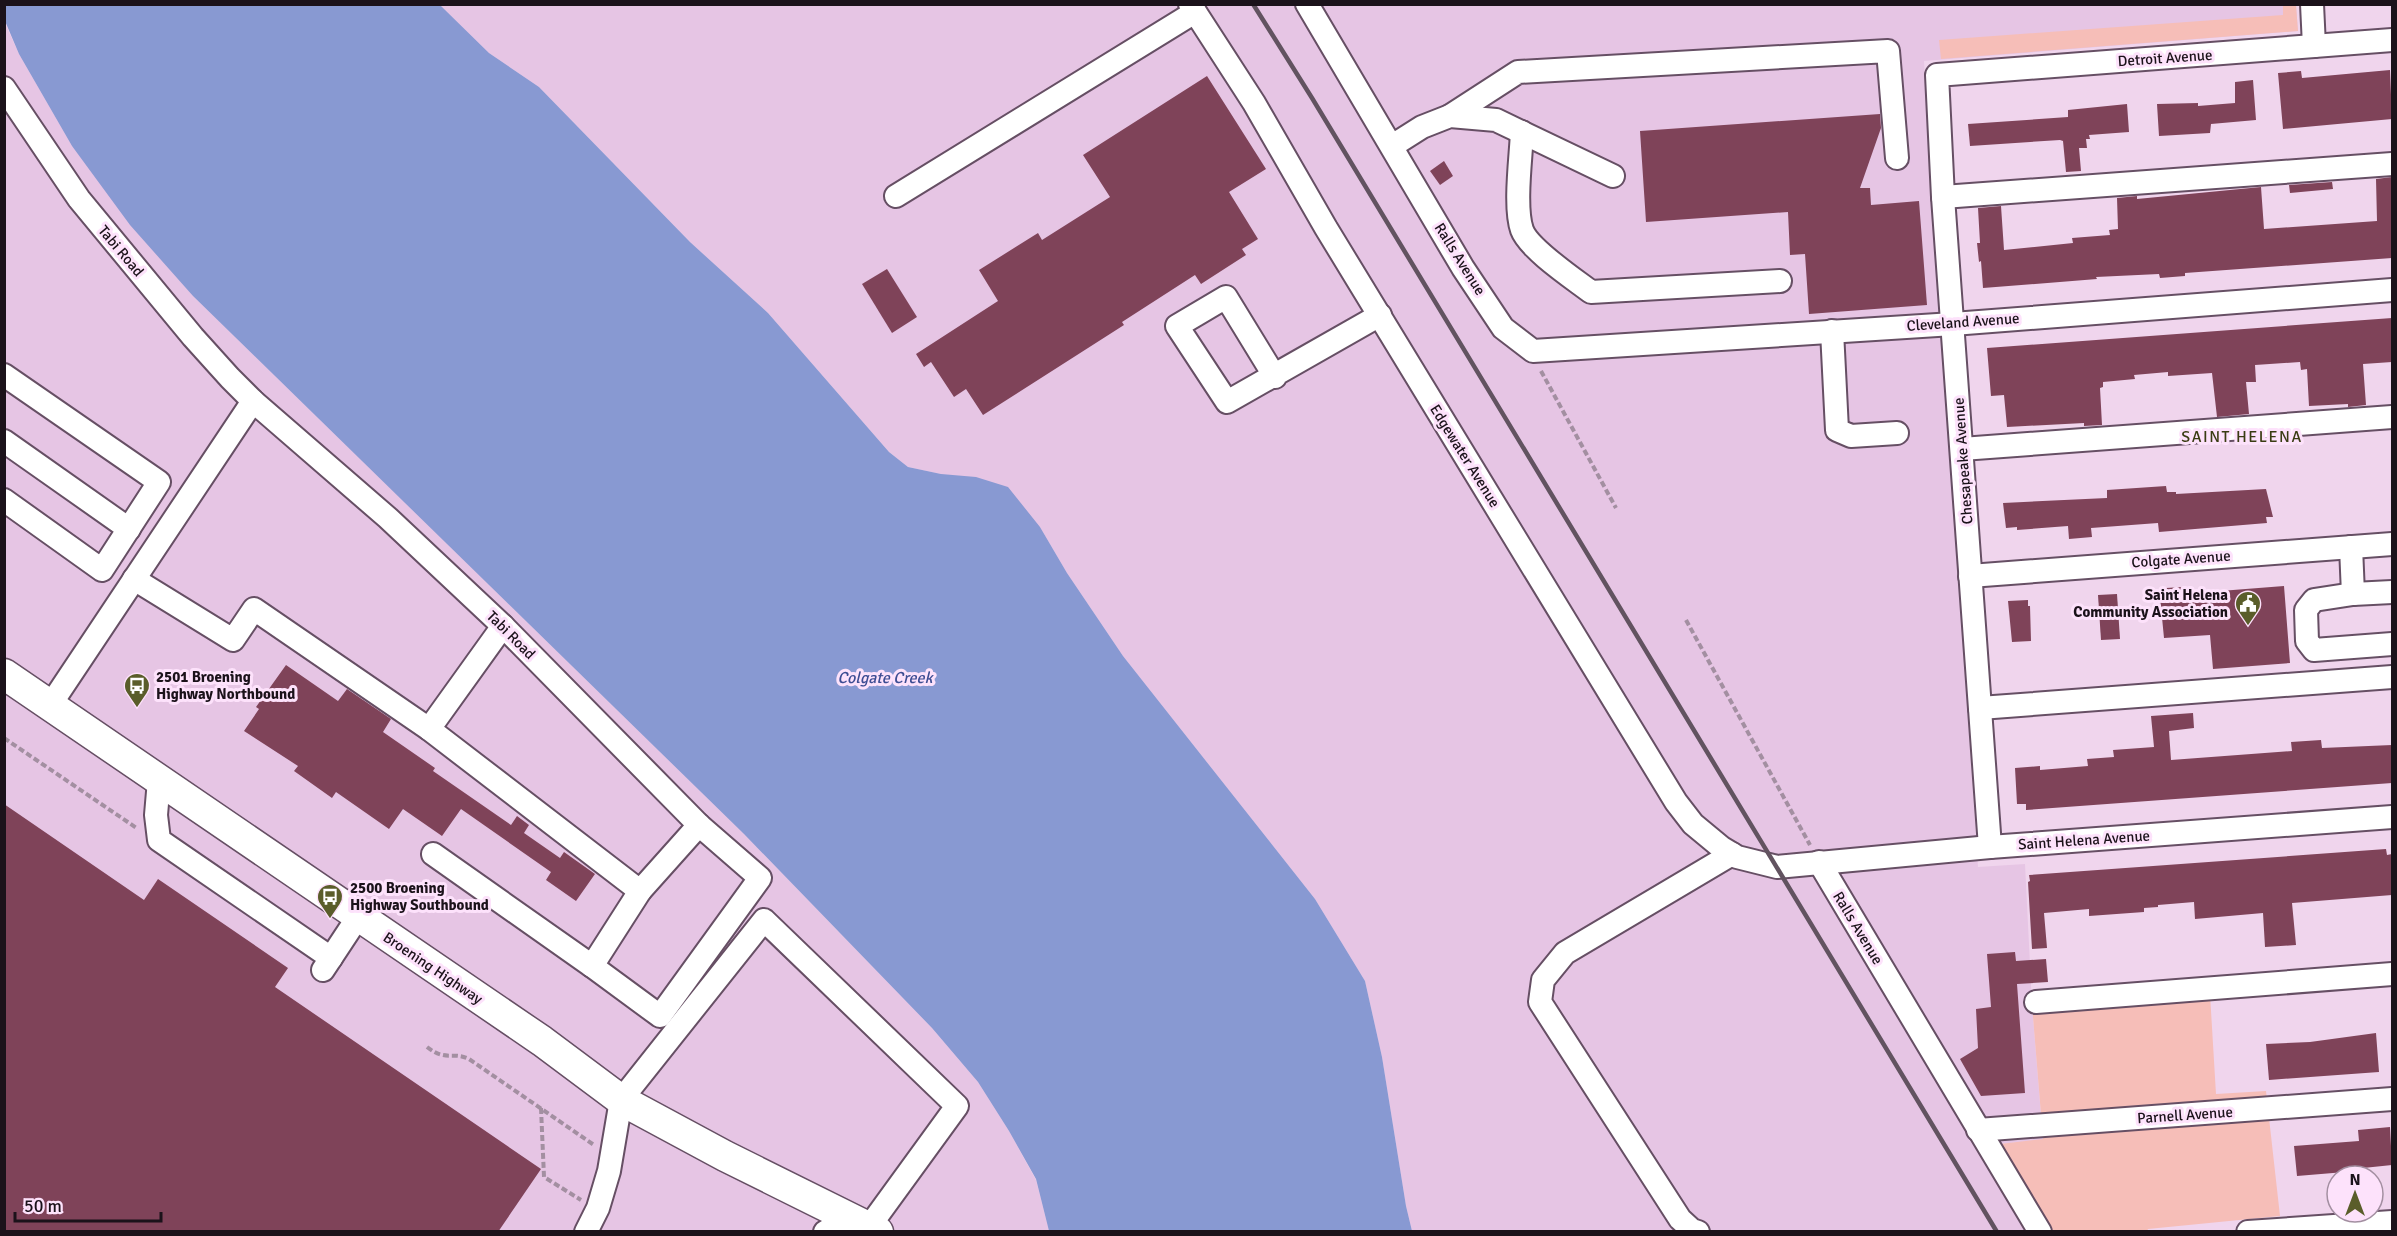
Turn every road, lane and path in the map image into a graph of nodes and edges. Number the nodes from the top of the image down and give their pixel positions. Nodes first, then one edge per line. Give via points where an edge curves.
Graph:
1 (1307, 4) edge
2 (2312, 4) edge
3 (1193, 8) edge
4 (2392, 40) edge
5 (2314, 46) junction
6 (1937, 75) joint
7 (4, 88) edge
8 (1450, 116) junction
9 (1522, 132) junction
10 (1392, 146) junction
11 (1897, 158) dead end
12 (2392, 164) edge
13 (1613, 177) dead end
14 (896, 196) dead end
15 (1943, 197) junction
16 (1780, 281) dead end
17 (2392, 290) edge
18 (1380, 315) junction
19 (1953, 324) junction
20 (1832, 331) junction
21 (1533, 351) junction
22 (4, 375) edge
23 (1275, 377) junction
24 (253, 401) junction
25 (2392, 417) edge
26 (1898, 433) dead end
27 (4, 441) edge
28 (1962, 449) junction
29 (4, 500) edge
30 (1617, 508) dead end
31 (129, 530) junction
32 (2392, 544) edge
33 (2351, 547) junction
34 (1970, 576) junction
35 (134, 579) junction
36 (2392, 592) edge
37 (2353, 594) junction
38 (1686, 620) dead end
39 (502, 626) junction
40 (2392, 644) edge
41 (4, 674) edge
42 (2392, 677) edge
43 (51, 704) junction
44 (1980, 708) junction
45 (429, 729) junction
46 (159, 780) junction
47 (2392, 817) edge
48 (699, 825) junction
49 (1990, 847) junction
50 (433, 854) dead end
51 (1732, 854) junction
52 (1819, 862) junction
53 (1777, 867) joint
54 (640, 891) junction
55 (358, 917) junction
56 (592, 966) junction
57 (2392, 975) edge
58 (2036, 1002) dead end
59 (428, 1047) dead end
60 (621, 1100) junction
61 (2392, 1100) edge
62 (541, 1108) junction
63 (1978, 1130) junction
64 (612, 1155) junction
65 (597, 1209) junction
66 (2392, 1222) edge
67 (853, 1228) edge
68 (585, 1232) edge
69 (1698, 1232) edge
70 (2040, 1232) edge
71 (2248, 1232) edge

1 - 10 street, Ralls Avenue
2 - 5 street
3 - 14 street
3 - 18 street, Edgewater Avenue
4 - 5 street, Detroit Avenue
5 - 6 street, Detroit Avenue
6 - 15 street, Chesapeake Avenue
7 - 24 street, Tabi Road via 79,199 193,337
8 - 9 street via 1496,120
8 - 10 street via 1422,127
8 - 11 street via 1518,72 1888,51
9 - 13 street
9 - 16 street via 1522,231 1546,258 1591,292
10 - 21 street, Ralls Avenue via 1503,328
12 - 15 street
15 - 19 street, Chesapeake Avenue
17 - 19 street, Cleveland Avenue
18 - 23 street
18 - 51 street, Edgewater Avenue via 1676,802 1693,824
19 - 20 street, Cleveland Avenue
19 - 28 street, Chesapeake Avenue
20 - 21 street, Cleveland Avenue
20 - 26 street via 1837,430 1851,436
21 - 30 path via 1540,371
22 - 31 street via 159,482
23 - 23 street via 1227,402 1177,326 1226,297
24 - 35 street
24 - 39 street, Tabi Road via 388,518
25 - 28 street
27 - 31 street
28 - 34 street, Chesapeake Avenue
29 - 31 street via 102,570
32 - 33 street, Colgate Avenue
33 - 34 street, Colgate Avenue
33 - 37 street
34 - 44 street, Chesapeake Avenue
35 - 43 street
35 - 45 street via 233,640 254,609
36 - 37 street
37 - 40 street via 2314,600 2306,610 2307,642 2314,650
38 - 52 path
39 - 45 street
39 - 48 street, Tabi Road
41 - 43 main road, Broening Highway
42 - 44 street
43 - 46 main road, Broening Highway
44 - 49 street, Chesapeake Avenue
45 - 54 street
46 - 55 main road, Broening Highway
46 - 55 street via 159,840 327,964
47 - 49 street, Saint Helena Avenue
48 - 54 street
48 - 56 street, Tabi Road via 760,878 660,1016
49 - 52 street, Saint Helena Avenue
50 - 56 street
51 - 53 street, Edgewater Avenue
51 - 69 street via 1565,953 1544,980 1540,1002 1680,1219
52 - 53 street, Saint Helena Avenue
52 - 63 street, Ralls Avenue
54 - 56 street
55 - 60 main road, Broening Highway via 542,1041
57 - 58 street
59 - 62 path via 438,1056 461,1055 469,1059
60 - 64 street
60 - 67 main road, Broening Highway
60 - 67 street via 764,920 957,1106
61 - 63 street, Parnell Avenue
62 - 64 path
62 - 65 path via 544,1177
63 - 70 street, Ralls Avenue
64 - 65 street
65 - 68 street
66 - 71 street

